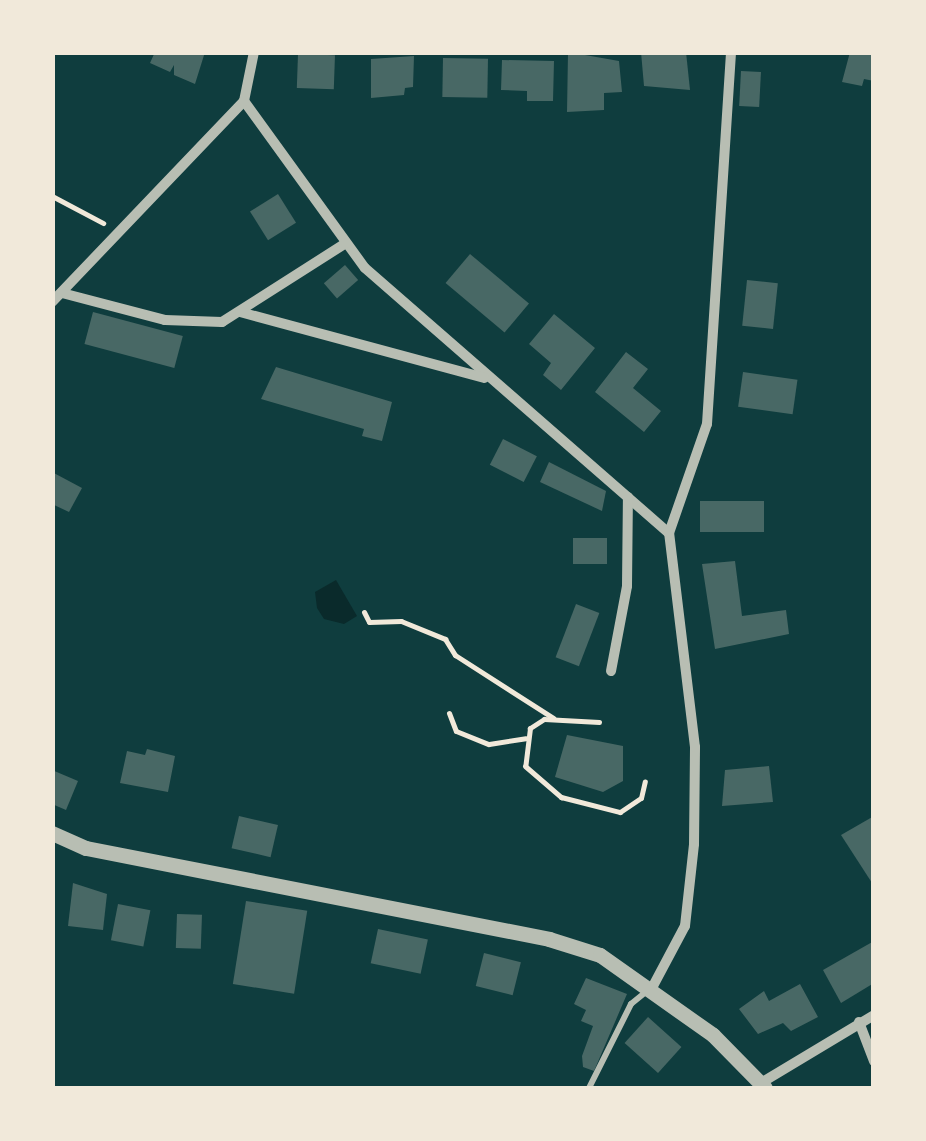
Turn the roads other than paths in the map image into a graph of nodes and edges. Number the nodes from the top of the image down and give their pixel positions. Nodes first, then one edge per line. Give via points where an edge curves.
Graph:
1 (254, 52) edge
2 (730, 52) edge
3 (244, 101) junction
4 (346, 243) junction
5 (57, 298) edge
6 (240, 312) junction
7 (490, 379) junction
8 (628, 497) junction
9 (670, 533) junction
10 (612, 670) dead end
11 (52, 833) edge
12 (652, 988) junction
13 (874, 1015) edge
14 (859, 1022) junction
15 (874, 1060) edge
16 (763, 1086) edge
17 (589, 1088) edge

1 - 3 street
2 - 9 street via 706,424
3 - 4 street
3 - 5 street
4 - 6 street
4 - 7 street via 365,268
5 - 6 street via 165,320 222,322
6 - 7 street
7 - 8 street
8 - 9 street
8 - 10 street via 627,586
9 - 12 street via 695,747 694,844 685,926
11 - 12 street via 86,848 192,871 549,939 600,955
12 - 16 street
12 - 17 lane via 631,1004
13 - 14 street
14 - 15 street
14 - 16 street

